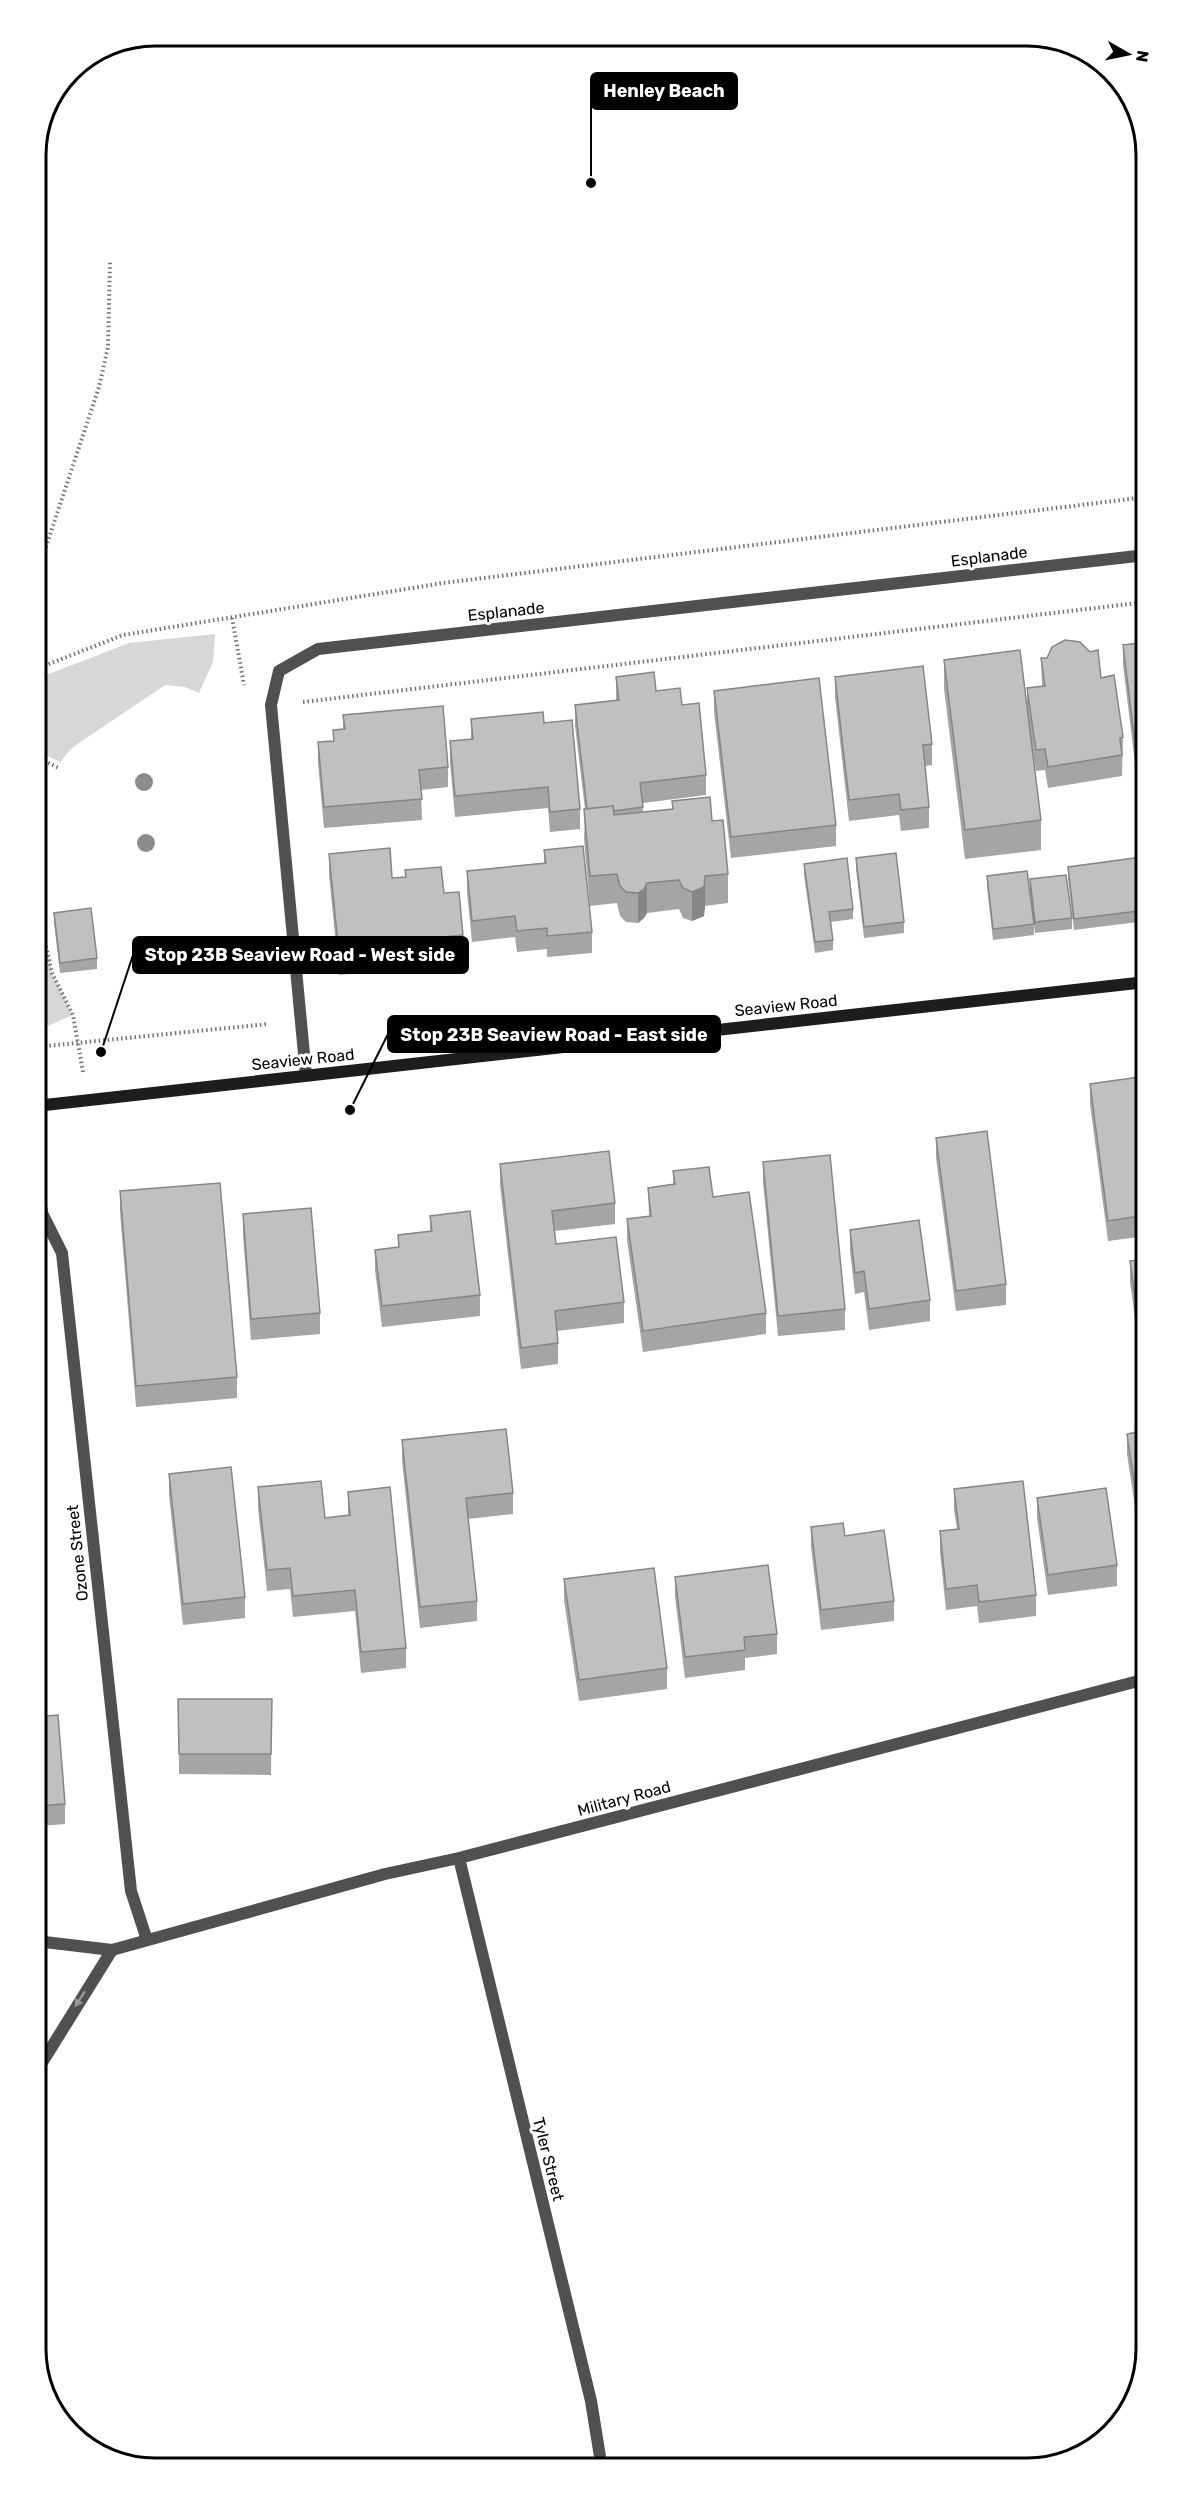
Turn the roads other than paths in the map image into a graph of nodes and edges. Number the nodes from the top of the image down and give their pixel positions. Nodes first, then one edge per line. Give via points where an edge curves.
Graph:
1 (1136, 556) edge
2 (1136, 983) edge
3 (306, 1075) junction
4 (47, 1105) edge
5 (47, 1222) edge
6 (1136, 1682) edge
7 (459, 1858) junction
8 (147, 1940) junction
9 (46, 1942) edge
10 (112, 1950) junction
11 (46, 2056) edge
12 (600, 2458) edge

1 - 3 street, Esplanade via 318,649 279,671 271,705
2 - 3 main road, Seaview Road
3 - 4 main road, Seaview Road
5 - 8 street, Ozone Street via 62,1253 131,1891
6 - 7 street, Military Road
7 - 8 street, Military Road via 385,1874
7 - 12 street, Tyler Street via 591,2401
8 - 10 street, Military Road
9 - 10 street, Military Road
10 -> 11 street

